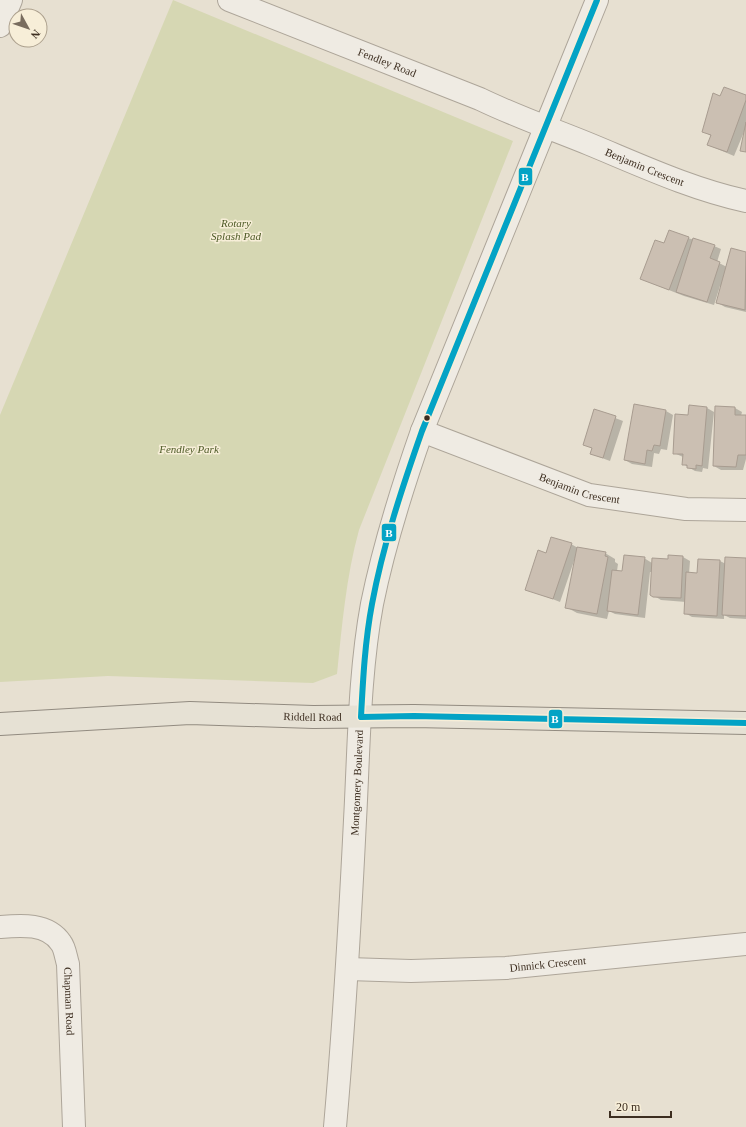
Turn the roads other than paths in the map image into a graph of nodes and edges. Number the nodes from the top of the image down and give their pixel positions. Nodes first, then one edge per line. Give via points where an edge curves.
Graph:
1 (11, 0) edge
2 (229, 0) edge
3 (597, 0) edge
4 (0, 26) edge
5 (545, 128) junction
6 (746, 201) edge
7 (422, 431) junction
8 (746, 510) edge
9 (361, 716) junction
10 (746, 723) edge
11 (0, 724) edge
12 (0, 927) edge
13 (746, 944) edge
14 (348, 969) junction
15 (74, 1127) edge
16 (335, 1127) edge

1 - 4 street
2 - 5 street, Fendley Road via 480,99
3 - 5 street, Montgomery Boulevard
5 - 6 street, Benjamin Crescent via 693,186
5 - 7 street, Montgomery Boulevard
7 - 8 street, Benjamin Crescent via 588,495 686,509
7 - 9 street, Montgomery Boulevard via 399,499 372,606 363,672
9 - 10 main road, Riddell Road
9 - 11 main road, Riddell Road via 190,713
9 - 14 street, Montgomery Boulevard
12 - 15 street, Chapman Road via 21,925 46,930 61,943 68,964
13 - 14 street, Dinnick Crescent via 506,968 411,971
14 - 16 street, Montgomery Boulevard

